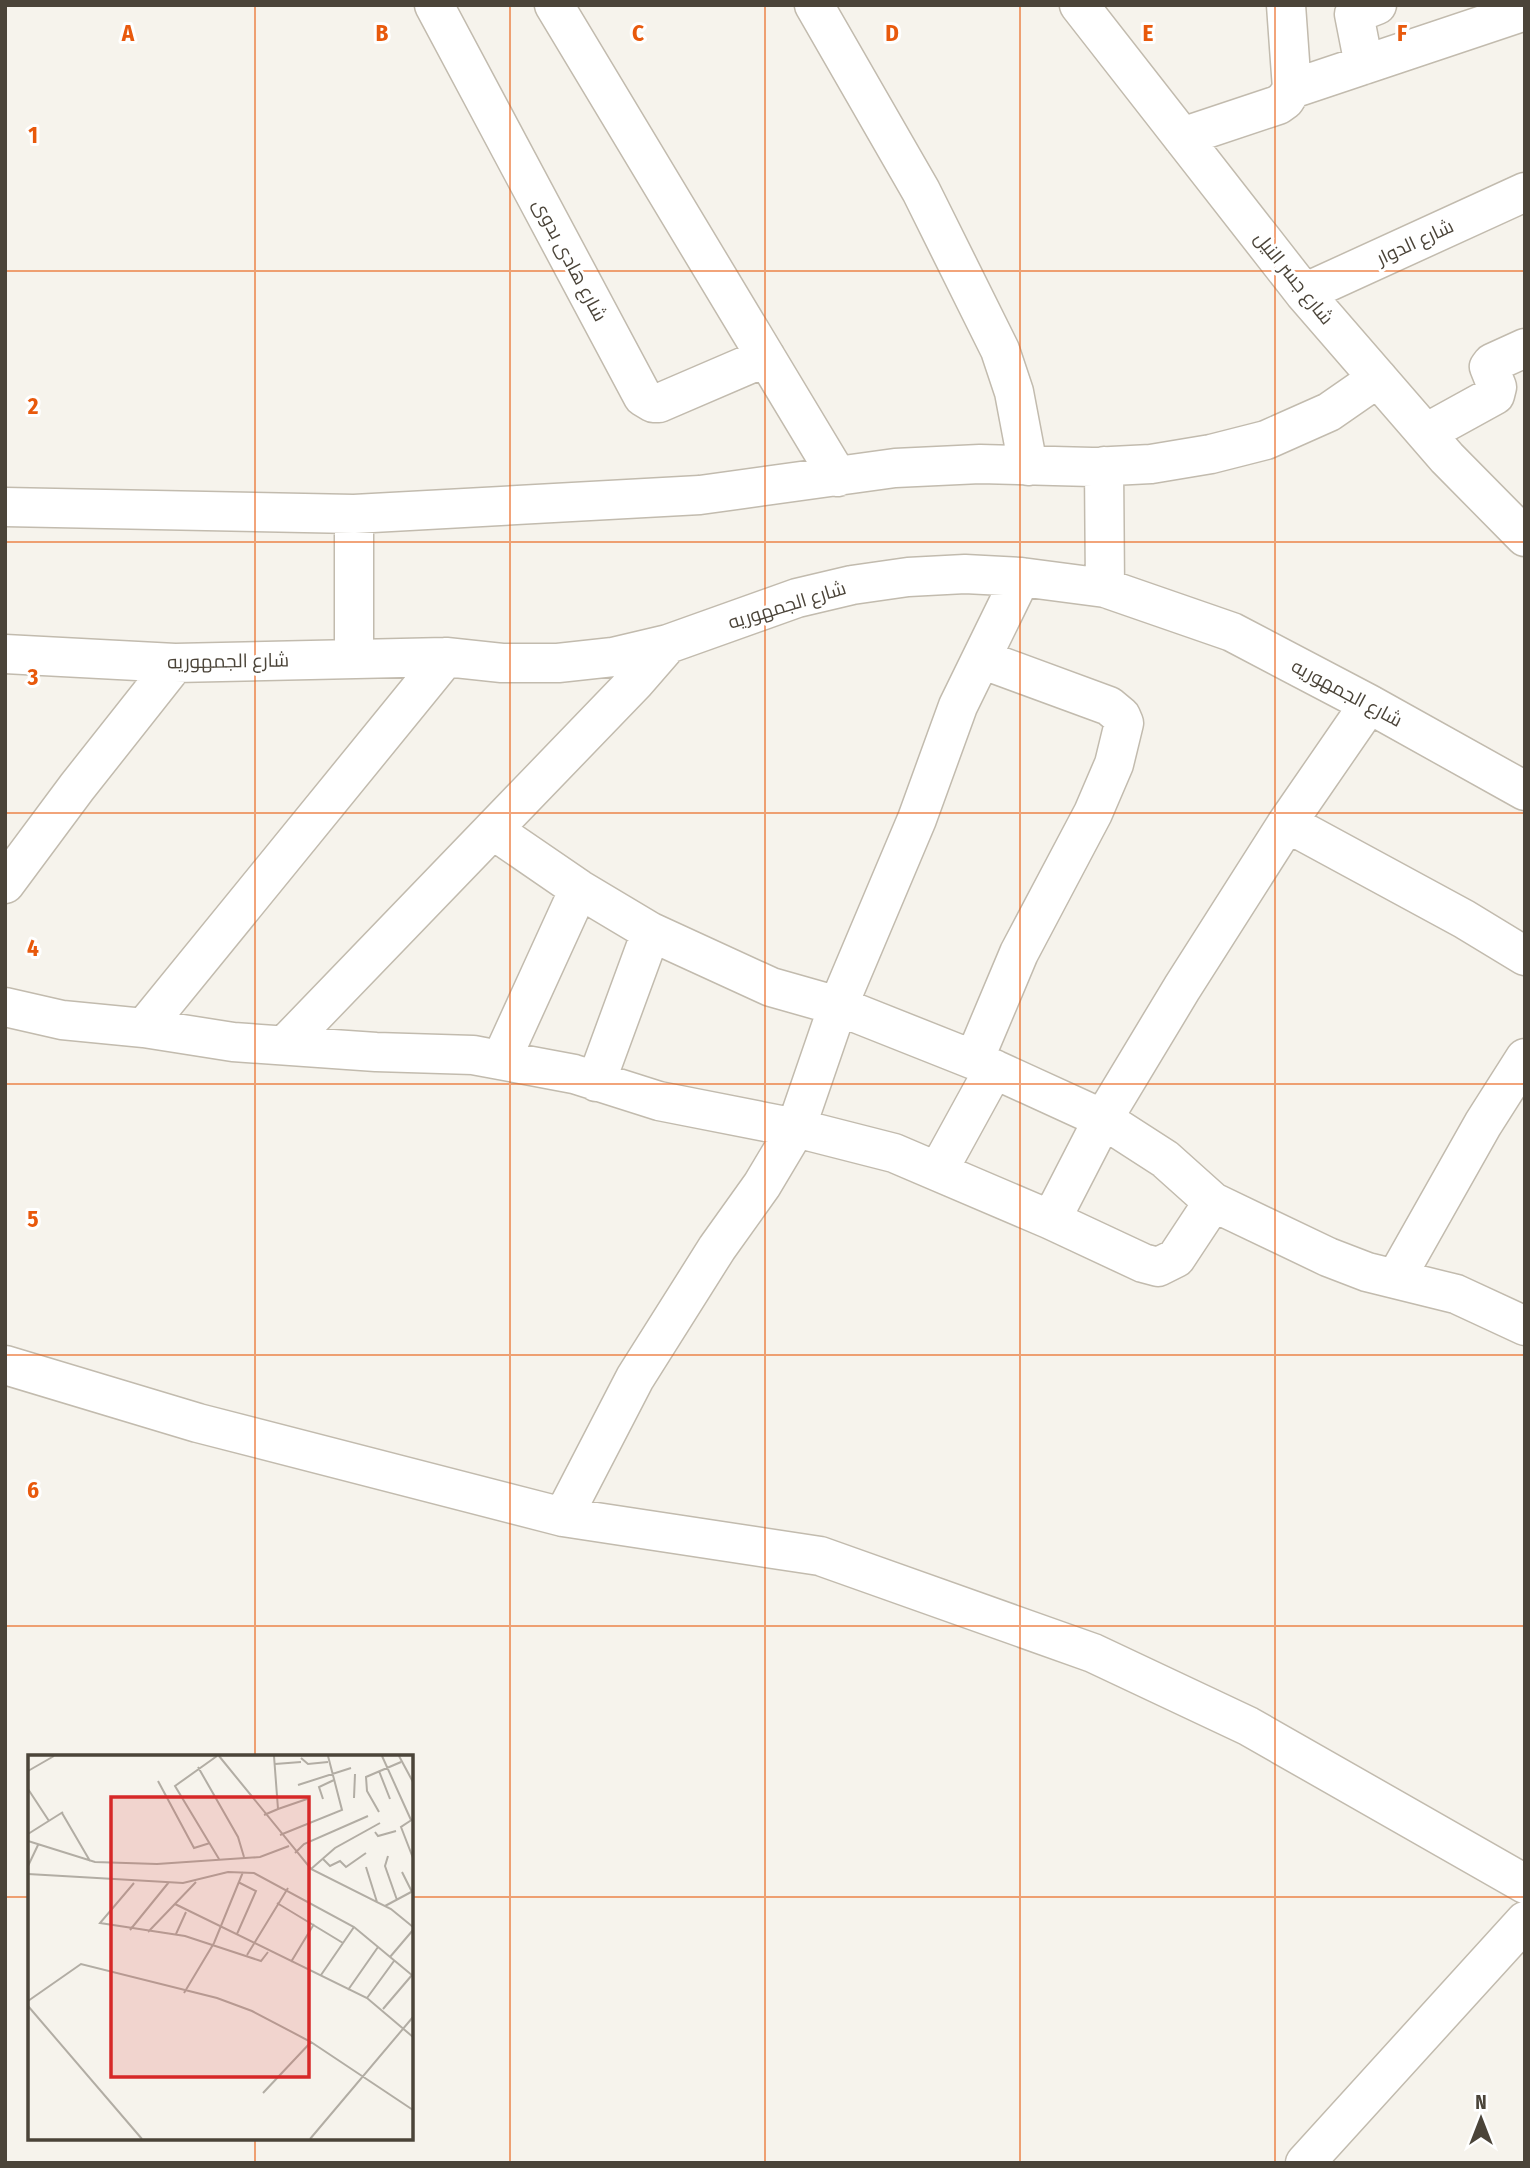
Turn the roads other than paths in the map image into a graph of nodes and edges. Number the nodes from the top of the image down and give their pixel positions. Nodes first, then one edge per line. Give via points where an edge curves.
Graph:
1 (434, 5) edge
2 (554, 5) edge
3 (814, 5) edge
4 (1079, 5) edge
5 (1286, 5) edge
6 (1377, 5) edge
7 (1516, 14) dead end
8 (1364, 65) junction
9 (1292, 89) junction
10 (1182, 137) junction
11 (1525, 192) edge
12 (1304, 293) junction
13 (1525, 348) edge
14 (766, 357) junction
15 (1378, 378) junction
16 (1426, 433) junction
17 (1028, 466) junction
18 (1104, 466) junction
19 (838, 477) junction
20 (5, 507) edge
21 (354, 514) junction
22 (1525, 537) edge
23 (1021, 577) junction
24 (1105, 588) junction
25 (668, 644) junction
26 (5, 654) edge
27 (446, 657) junction
28 (354, 659) junction
29 (981, 659) junction
30 (175, 663) junction
31 (1369, 704) junction
32 (1525, 791) edge
33 (1287, 823) junction
34 (493, 830) junction
35 (5, 884) edge
36 (579, 889) junction
37 (651, 933) junction
38 (1525, 956) edge
39 (838, 1006) junction
40 (5, 1007) edge
41 (144, 1028) junction
42 (286, 1044) junction
43 (1525, 1058) edge
44 (501, 1060) junction
45 (984, 1065) junction
46 (596, 1082) junction
47 (1103, 1119) junction
48 (796, 1128) junction
49 (938, 1171) junction
50 (1213, 1202) junction
51 (1051, 1220) junction
52 (1396, 1278) junction
53 (1525, 1326) edge
54 (5, 1365) edge
55 (563, 1517) junction
56 (1525, 1884) edge
57 (1525, 1922) edge
58 (1305, 2163) edge

1 - 14 street, شارع هادى بدوى via 643,397 659,403
2 - 14 street
3 - 17 street via 922,191 1000,350 1014,392
4 - 10 street, شارع جسر النيل
5 - 9 street
6 - 8 street via 1354,14
7 - 8 street
8 - 9 street
9 - 10 street via 1278,105
10 - 12 street, شارع جسر النيل
11 - 12 street, شارع الدوار
12 - 15 street, شارع جسر النيل
13 - 16 street via 1489,367 1497,387 1495,395
14 - 19 street
15 - 16 street, شارع جسر النيل
15 - 18 street via 1329,412 1266,440 1151,464
16 - 22 street, شارع جسر النيل
17 - 18 street
17 - 19 street via 895,467
18 - 24 street
19 - 21 street via 700,495
20 - 21 street
21 - 28 street
23 - 24 street, شارع الجمهوريه
23 - 25 street, شارع الجمهوريه via 965,574 852,584 786,601
23 - 29 street
24 - 31 street, شارع الجمهوريه via 1232,632
25 - 27 street, شارع الجمهوريه via 558,663
25 - 34 street
26 - 30 street, شارع الجمهوريه
27 - 28 street, شارع الجمهوريه
27 - 41 street
28 - 30 street, شارع الجمهوريه
29 - 39 street
29 - 45 street via 1110,706 1124,723 1114,764 1093,813 1019,953
30 - 35 street
31 - 32 street, شارع الجمهوريه
31 - 33 street
33 - 38 street
33 - 47 street
34 - 36 street
34 - 42 street
36 - 37 street
36 - 44 street
37 - 39 street via 771,987
37 - 46 street
39 - 45 street
39 - 48 street
40 - 41 street via 62,1020
41 - 42 street via 233,1042
42 - 44 street
43 - 52 street
44 - 46 street
45 - 47 street
45 - 49 street
46 - 48 street via 683,1107
47 - 50 street via 1165,1159
47 - 51 street
48 - 49 street via 894,1153
48 - 55 street via 635,1378
49 - 51 street
50 - 51 street via 1176,1258 1158,1266
50 - 52 street via 1328,1257
52 - 53 street via 1456,1294
54 - 55 street via 198,1423
55 - 56 street via 820,1556 1093,1653 1248,1726
57 - 58 street

